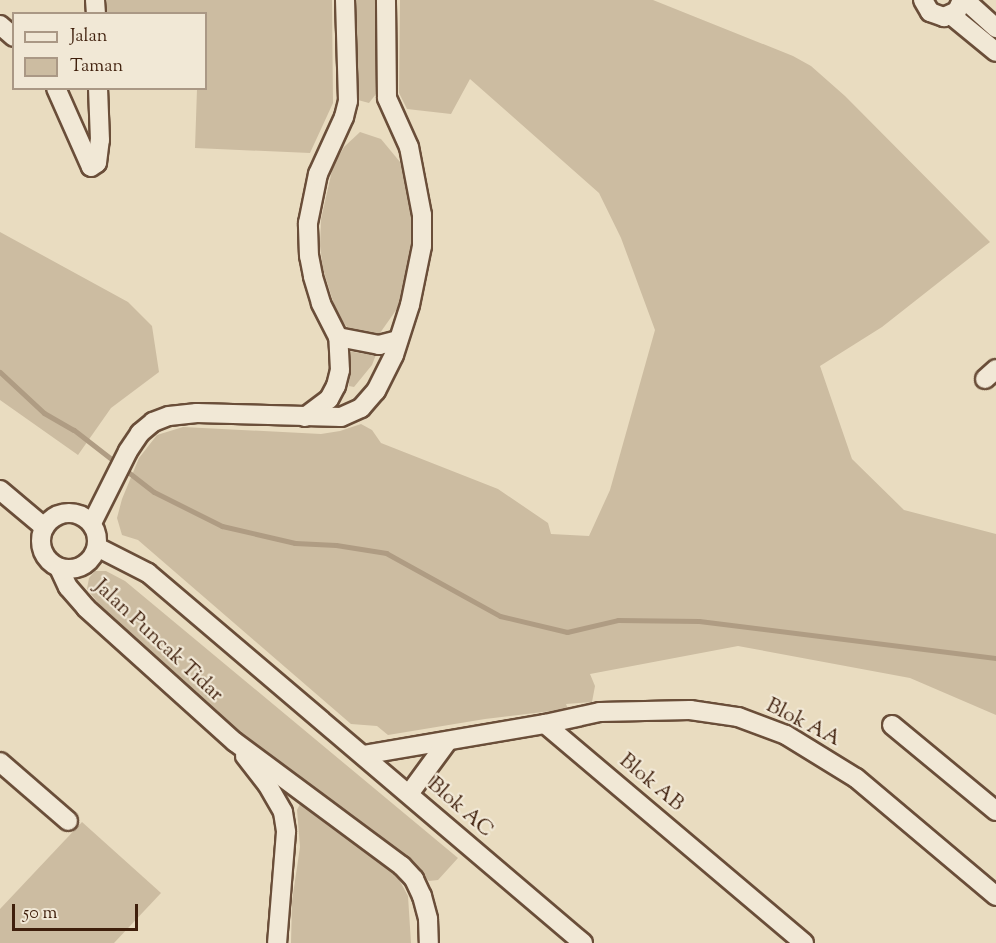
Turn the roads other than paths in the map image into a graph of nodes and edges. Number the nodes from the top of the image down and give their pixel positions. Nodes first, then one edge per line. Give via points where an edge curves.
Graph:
1 (345, 0) edge
2 (386, 0) edge
3 (923, 0) edge
4 (959, 5) edge
5 (0, 25) edge
6 (996, 28) edge
7 (12, 35) edge
8 (996, 52) edge
9 (57, 90) edge
10 (98, 90) edge
11 (338, 337) junction
12 (398, 340) junction
13 (304, 417) junction
14 (0, 490) edge
15 (92, 524) junction
16 (44, 527) junction
17 (97, 547) junction
18 (59, 568) junction
19 (545, 724) junction
20 (892, 725) dead end
21 (235, 742) junction
22 (447, 742) junction
23 (363, 755) junction
24 (0, 762) edge
25 (303, 790) junction
26 (409, 794) junction
27 (996, 811) edge
28 (283, 812) junction
29 (68, 821) dead end
30 (996, 896) edge
31 (278, 943) edge
32 (429, 943) edge
33 (583, 943) edge
34 (804, 943) edge

1 - 11 street via 348,101 318,174 308,223 313,276
2 - 12 street via 387,98 409,147 422,215 423,246 418,273
3 - 4 street via 936,16
4 - 6 street
4 - 8 street
5 - 7 street
9 - 10 street via 91,167 97,163 100,140
11 - 12 street via 379,345
11 - 13 street via 340,370 336,386 328,399
12 - 13 street via 376,391 361,408 341,417
13 - 15 street via 197,413 153,422 128,451
14 - 16 street
15 - 16 street via 71,512 55,516
15 - 17 street
16 - 18 street via 42,551
17 - 18 street via 83,566
17 - 23 street, Blok AC via 148,573
18 - 21 street, Jalan Puncak Tidar via 68,587 86,608
19 - 22 street
19 - 30 street, Blok AA via 600,712 690,710 738,717 786,735 856,778
19 - 34 street, Blok AB
20 - 27 street
21 - 25 street, Jalan Puncak Tidar
21 - 28 street, Jalan Puncak Tidar
22 - 23 street
22 - 26 street
23 - 26 street, Blok AC
24 - 29 street
25 - 28 street
25 - 32 street, Jalan Puncak Tidar via 386,851 414,879 428,919
26 - 33 street, Blok AC
28 - 31 street, Jalan Puncak Tidar via 286,832

